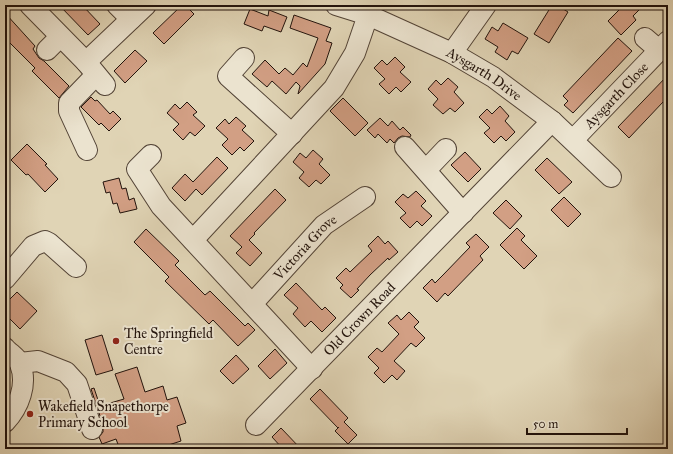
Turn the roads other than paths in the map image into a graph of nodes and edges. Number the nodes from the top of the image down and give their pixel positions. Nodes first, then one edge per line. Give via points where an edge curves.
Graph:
1 (30, 5) edge
2 (117, 5) edge
3 (146, 5) edge
4 (336, 5) edge
5 (486, 5) edge
6 (368, 15) junction
7 (131, 19) junction
8 (657, 43) edge
9 (452, 53) junction
10 (244, 58) dead end
11 (96, 74) junction
12 (552, 121) junction
13 (292, 134) junction
14 (573, 140) junction
15 (405, 147) dead end
16 (446, 149) dead end
17 (87, 150) dead end
18 (151, 155) dead end
19 (426, 170) junction
20 (611, 177) dead end
21 (365, 197) dead end
22 (463, 213) junction
23 (193, 240) junction
24 (76, 267) dead end
25 (5, 279) edge
26 (252, 304) junction
27 (9, 357) edge
28 (312, 369) junction
29 (5, 422) edge
30 (256, 425) dead end
31 (92, 429) dead end

1 - 11 street via 53,44
2 - 7 street
3 - 7 street
4 - 6 street, Aysgarth Drive
5 - 9 street
6 - 9 street, Aysgarth Drive
6 - 13 street via 355,53 334,88
7 - 11 street
8 - 14 street, Aysgarth Close
9 - 12 street, Aysgarth Drive via 492,77
10 - 13 street via 228,76
11 - 17 street via 69,102 69,110
12 - 14 street, Aysgarth Drive
12 - 22 street, Old Crown Road
13 - 23 street
14 - 20 street, Aysgarth Drive
15 - 19 street
16 - 19 street
18 - 23 street via 138,169 161,206
19 - 22 street
21 - 26 street, Victoria Grove via 324,224
22 - 28 street, Old Crown Road
23 - 26 street
24 - 25 street via 44,241 33,246
26 - 28 street
27 - 29 street via 24,384 19,403
27 - 31 street via 38,361 66,372 76,384
28 - 30 street, Old Crown Road

